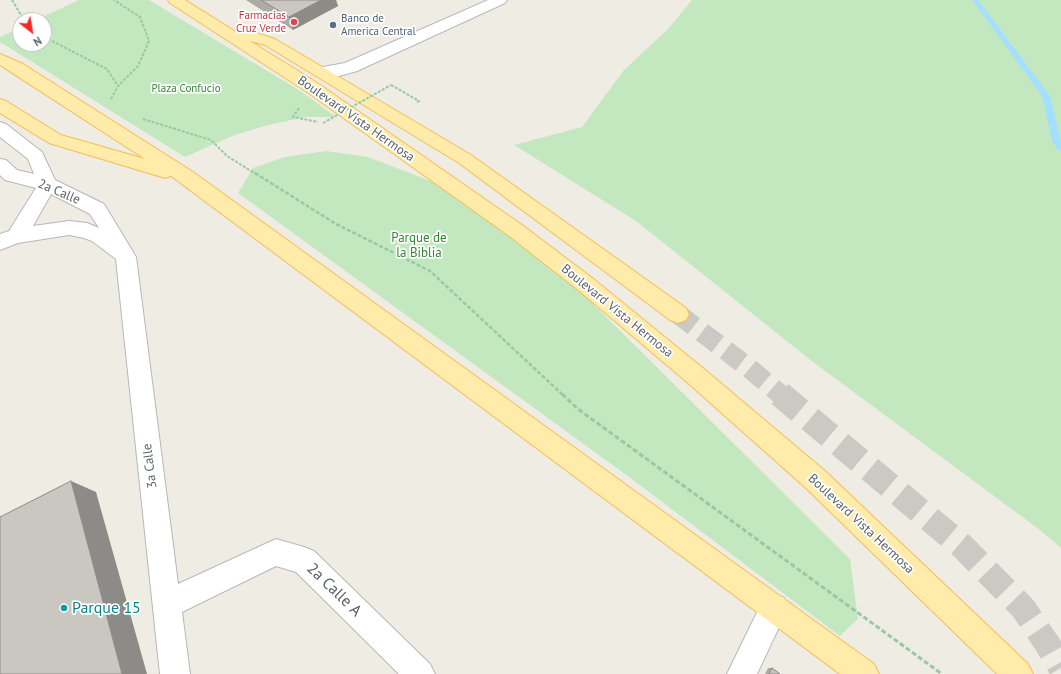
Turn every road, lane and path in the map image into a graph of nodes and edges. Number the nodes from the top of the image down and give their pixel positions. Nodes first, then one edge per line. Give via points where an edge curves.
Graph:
1 (12, 0) edge
2 (114, 0) edge
3 (174, 0) edge
4 (500, 0) edge
5 (19, 12) edge
6 (219, 27) junction
7 (52, 41) edge
8 (0, 59) edge
9 (351, 68) junction
10 (323, 72) junction
11 (344, 85) junction
12 (118, 86) junction
13 (419, 101) dead end
14 (110, 102) dead end
15 (0, 105) edge
16 (138, 117) dead end
17 (293, 117) dead end
18 (0, 128) edge
19 (0, 165) edge
20 (186, 177) junction
21 (47, 184) junction
22 (8, 239) edge
23 (126, 257) junction
24 (678, 314) tunnel mouth
25 (166, 605) junction
26 (774, 608) junction
27 (175, 674) edge
28 (420, 674) edge
29 (742, 674) edge
30 (864, 674) edge
31 (942, 674) edge
32 (1018, 674) edge

1 - 5 path
2 - 12 path via 140,17 150,41 138,66
3 - 6 main road, Boulevard Vista Hermosa
4 - 9 street
6 - 10 main road via 270,42
6 - 32 main road, Boulevard Vista Hermosa via 314,88 515,230 584,283 816,480
7 - 12 path via 107,69
8 - 20 main road via 18,68
9 - 10 street
9 - 11 street
10 - 11 main road
11 - 24 main road via 465,159
12 - 14 path
13 - 17 path, bridge via 391,85 323,123
15 - 20 main road via 55,139
16 - 31 path via 211,140 227,156 336,224 430,271 578,409
18 - 21 street via 36,156
19 - 21 street, 2a Calle via 11,175
20 - 26 main road
21 - 22 street
21 - 23 street, 2a Calle via 97,209
22 - 23 street via 70,228 99,236
23 - 25 street, 3a Calle
25 - 27 street, 3a Calle
25 - 28 street, 2a Calle A via 276,552 304,561
26 - 29 street
26 - 30 main road

